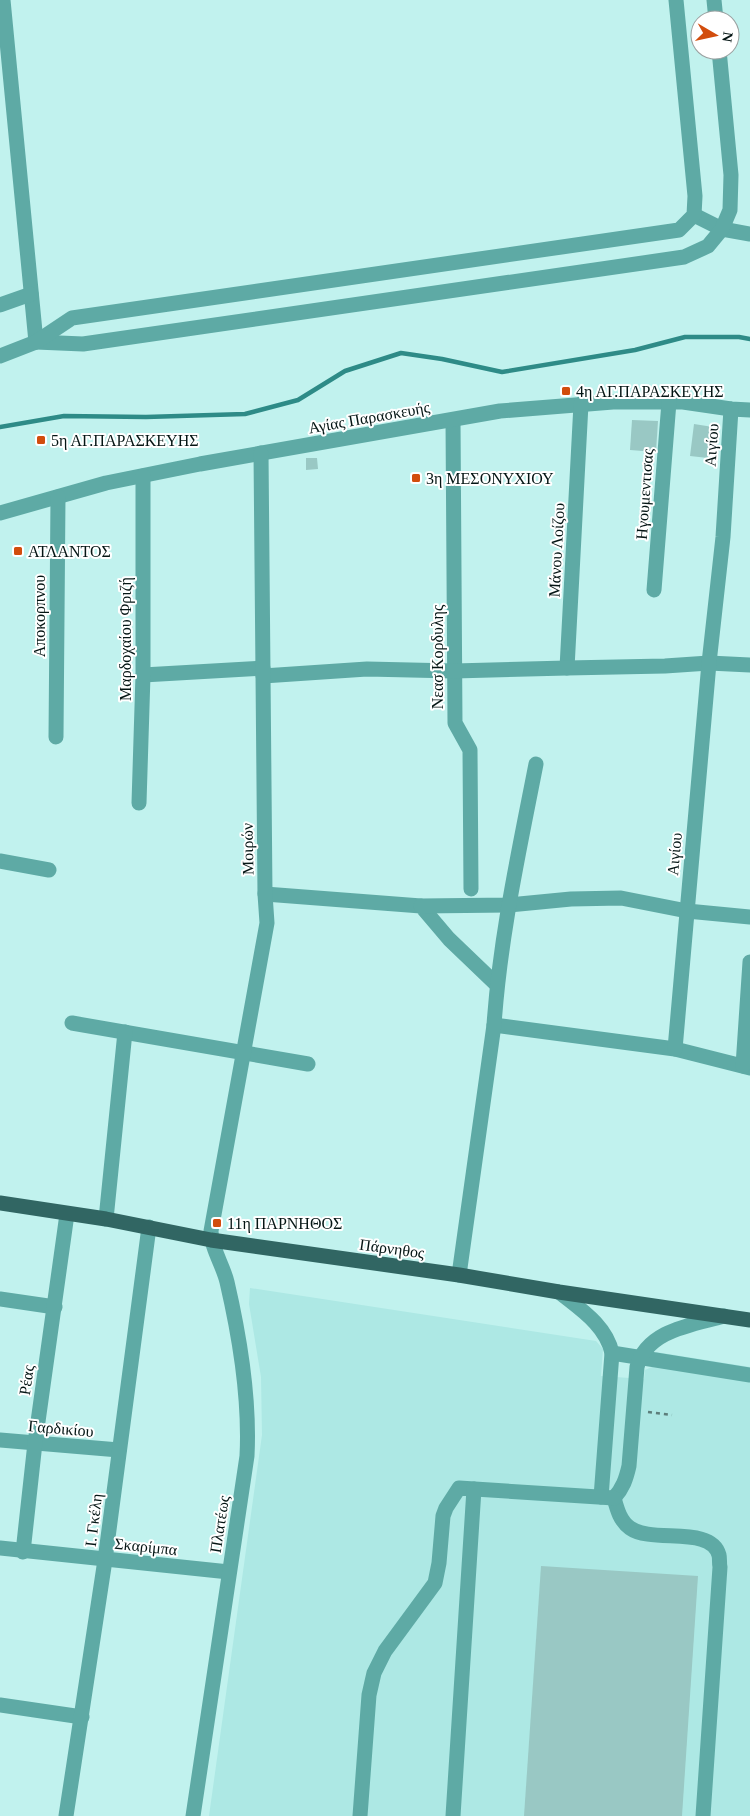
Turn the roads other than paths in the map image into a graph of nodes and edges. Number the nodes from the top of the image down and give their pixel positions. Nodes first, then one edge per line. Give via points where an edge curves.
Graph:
1 (3, 0) edge
2 (676, 0) edge
3 (720, 60) edge
4 (694, 215) junction
5 (722, 229) junction
6 (750, 234) edge
7 (31, 294) junction
8 (0, 305) edge
9 (36, 342) junction
10 (0, 356) edge
11 (669, 402) junction
12 (581, 404) junction
13 (731, 409) junction
14 (750, 410) edge
15 (454, 420) junction
16 (261, 453) junction
17 (143, 476) junction
18 (58, 496) junction
19 (0, 513) edge
20 (654, 590) dead end
21 (709, 663) junction
22 (750, 665) edge
23 (567, 668) junction
24 (454, 670) junction
25 (263, 672) junction
26 (142, 675) junction
27 (56, 737) dead end
28 (536, 764) dead end
29 (140, 804) dead end
30 (0, 861) edge
31 (49, 870) dead end
32 (471, 889) dead end
33 (266, 894) junction
34 (509, 905) junction
35 (421, 906) junction
36 (687, 911) junction
37 (750, 917) edge
38 (750, 962) edge
39 (497, 985) junction
40 (72, 1023) dead end
41 (494, 1026) junction
42 (125, 1032) junction
43 (675, 1049) junction
44 (243, 1052) junction
45 (308, 1064) dead end
46 (747, 1067) edge
47 (0, 1203) edge
48 (67, 1214) junction
49 (106, 1219) junction
50 (149, 1227) junction
51 (211, 1240) junction
52 (459, 1275) junction
53 (559, 1292) junction
54 (0, 1299) edge
55 (54, 1307) junction
56 (724, 1316) junction
57 (750, 1320) edge
58 (612, 1353) junction
59 (639, 1357) junction
60 (750, 1375) edge
61 (0, 1440) edge
62 (35, 1443) junction
63 (119, 1450) junction
64 (474, 1489) junction
65 (608, 1497) junction
66 (0, 1548) edge
67 (23, 1552) junction
68 (105, 1560) junction
69 (230, 1572) junction
70 (0, 1705) edge
71 (82, 1717) junction
72 (66, 1816) edge
73 (193, 1816) edge
74 (360, 1816) edge
75 (453, 1816) edge
76 (702, 1816) edge

1 - 7 street
2 - 4 street via 695,196
3 - 5 street via 731,176 730,210
4 - 5 street
4 - 9 street via 679,230 72,318
5 - 6 street
5 - 9 street via 708,246 684,257 83,344
7 - 8 street
7 - 9 street
9 - 10 street
11 - 12 street, Αγίας Παρασκευής
11 - 13 street, Αγίας Παρασκευής
11 - 20 street, Ηγουμεντισας
12 - 15 street, Αγίας Παρασκευής via 500,411
12 - 23 street, Μάνου Λοίζου
13 - 14 street, Αγίας Παρασκευής
13 - 21 street, Αιγίου via 723,537
15 - 16 street, Αγίας Παρασκευής
15 - 24 street, Νεασ Κορδυλης
16 - 17 street, Αγίας Παρασκευής
16 - 25 street, Μοιρών
17 - 18 street, Αγίας Παρασκευής
17 - 26 street, Μαρδοχαίου Φριζή
18 - 19 street, Αγίας Παρασκευής
18 - 27 street, Αποκορπνου
21 - 22 street
21 - 23 street
21 - 36 street, Αιγίου
23 - 24 street
24 - 25 street
24 - 32 street, Νεασ Κορδυλης via 455,723 470,750
25 - 26 street
25 - 33 street, Μοιρών
26 - 29 street, Μαρδοχαίου Φριζή
28 - 34 street
30 - 31 street
33 - 35 street
33 - 44 street, Μοιρών via 267,923
34 - 35 street
34 - 36 street via 621,898
34 - 39 street
35 - 39 street via 449,940
36 - 37 street
36 - 43 street, Αιγίου
38 - 46 street
39 - 41 street
40 - 42 street
41 - 43 street
41 - 52 street
42 - 44 street
42 - 49 street
43 - 46 street
44 - 45 street
44 - 51 street, Μοιρών
47 - 48 main road, Πάρνηθος
48 - 49 main road, Πάρνηθος
48 - 55 street, Ρέας
49 - 50 main road, Πάρνηθος
50 - 51 main road, Πάρνηθος
50 - 63 street, Ι. Γκέλη
51 - 52 main road, Πάρνηθος
51 - 69 street, Πλατέως via 227,1283 248,1418 247,1456
52 - 53 main road, Πάρνηθος
53 - 56 main road, Πάρνηθος
53 - 58 street via 601,1329
54 - 55 street
55 - 62 street, Ρέας
56 - 57 main road, Πάρνηθος
56 - 59 street via 662,1336
58 - 59 street
58 - 65 street
59 - 60 street
59 - 65 street via 629,1466 621,1490
61 - 62 street, Γαρδικίου
62 - 63 street, Γαρδικίου
62 - 67 street, Ρέας
63 - 68 street, Ι. Γκέλη
64 - 65 street
64 - 74 street via 459,1488 446,1508 435,1583 385,1651 374,1674 369,1695
64 - 75 street
65 - 76 street via 622,1520 639,1533 707,1540 719,1555
66 - 67 street, Σκαρίμπα
67 - 68 street, Σκαρίμπα
68 - 69 street, Σκαρίμπα
68 - 71 street, Ι. Γκέλη
69 - 73 street, Πλατέως
70 - 71 street
71 - 72 street, Ι. Γκέλη

